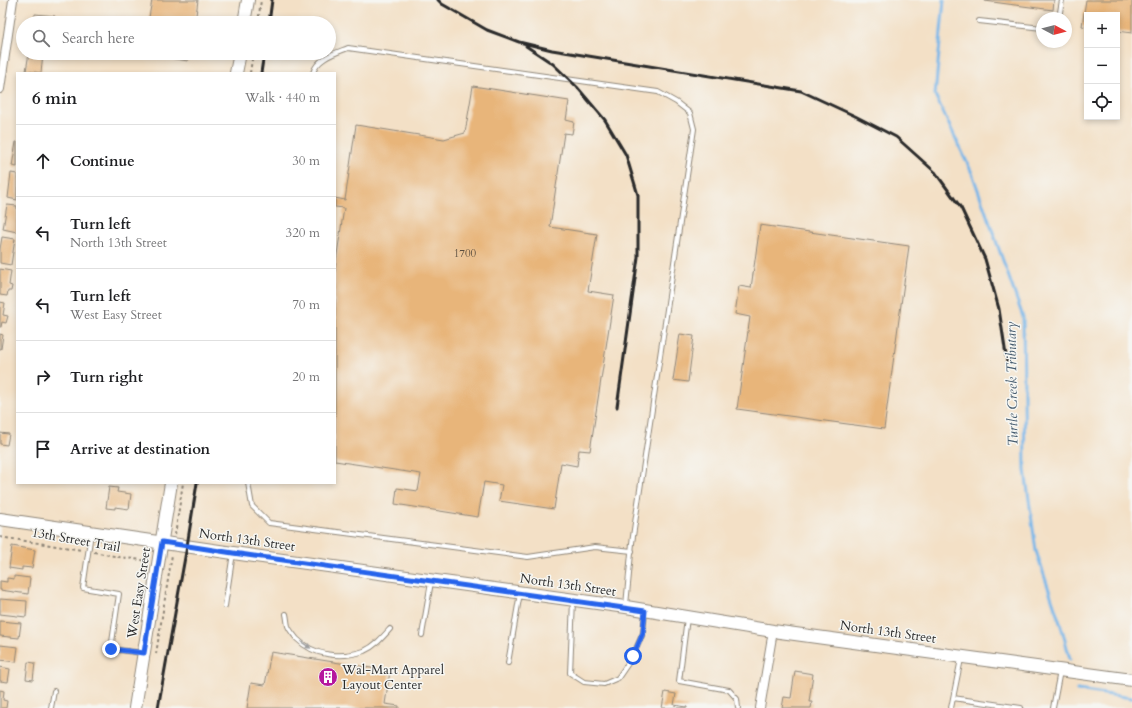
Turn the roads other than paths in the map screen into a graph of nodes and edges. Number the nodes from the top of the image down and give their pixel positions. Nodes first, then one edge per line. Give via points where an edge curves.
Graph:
1 (14, 0) edge
2 (248, 0) edge
3 (1062, 0) edge
4 (1060, 12) edge
5 (245, 16) edge
6 (979, 21) dead end
7 (1036, 27) edge
8 (336, 53) edge
9 (239, 60) edge
10 (323, 60) edge
11 (236, 72) edge
12 (313, 72) edge
13 (0, 90) edge
14 (171, 484) edge
15 (248, 484) edge
16 (0, 519) edge
17 (91, 532) junction
18 (162, 542) junction
19 (632, 551) junction
20 (233, 553) junction
21 (431, 580) junction
22 (520, 593) junction
23 (573, 600) junction
24 (225, 606) dead end
25 (626, 607) junction
26 (645, 611) junction
27 (286, 614) dead end
28 (687, 617) junction
29 (390, 629) dead end
30 (773, 631) junction
31 (422, 635) dead end
32 (150, 654) junction
33 (961, 657) junction
34 (508, 663) dead end
35 (1060, 670) junction
36 (1132, 680) edge
37 (54, 691) dead end
38 (953, 698) junction
39 (51, 708) edge
40 (134, 708) edge
41 (738, 708) edge
42 (760, 708) edge
43 (951, 708) edge
44 (1021, 708) edge
45 (1053, 708) edge

1 - 13 street
2 - 5 main road
3 - 4 lane
6 - 7 lane
8 - 19 lane via 348,48 658,92 690,113 694,130
9 - 11 main road
10 - 12 lane
14 - 18 main road, West Easy Street
15 - 19 lane via 252,506 269,523 528,557 594,547
16 - 17 main road, North 13th Street
17 - 18 main road, North 13th Street
17 - 32 lane via 83,588 119,594 111,649
18 - 20 main road, North 13th Street
18 - 32 main road, West Easy Street
19 - 25 lane
20 - 21 main road, North 13th Street
20 - 24 lane
21 - 22 main road, North 13th Street
21 - 31 lane
22 - 23 main road, North 13th Street
22 - 34 lane
23 - 25 main road, North 13th Street
23 - 26 lane via 570,673 584,682 604,684 618,678 633,656 643,633
25 - 26 main road, North 13th Street
26 - 28 main road, North 13th Street
27 -> 29 lane via 288,627 303,644 330,655 349,655 365,650 378,643
28 - 30 main road, North 13th Street
28 - 41 lane via 679,681 729,690 737,699
30 - 33 main road, North 13th Street
30 - 42 street
32 - 40 main road, West Easy Street
33 - 35 main road, North 13th Street
33 - 38 lane
35 - 36 main road, North 13th Street
35 - 45 lane
37 - 39 lane
38 - 43 lane
38 - 44 lane

